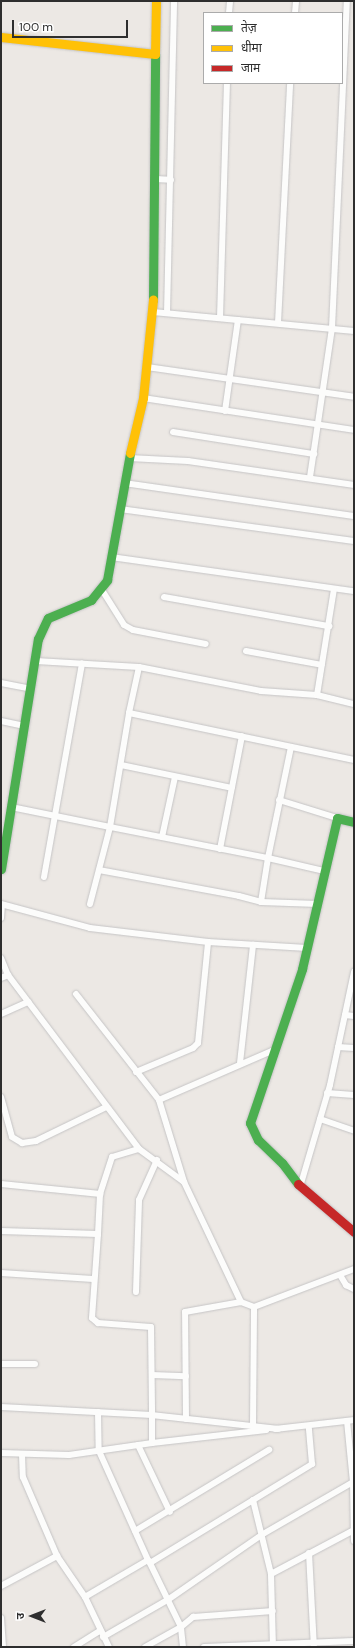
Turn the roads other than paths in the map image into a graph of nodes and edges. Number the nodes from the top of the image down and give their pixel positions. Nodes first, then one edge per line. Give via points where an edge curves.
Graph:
1 (156, 1) edge
2 (174, 1) edge
3 (230, 1) edge
4 (296, 1) edge
5 (347, 1) edge
6 (229, 12) edge
7 (295, 12) edge
8 (1, 37) edge
9 (155, 54) junction
10 (227, 84) edge
11 (290, 84) edge
12 (154, 180) junction
13 (171, 180) junction
14 (153, 312) junction
15 (167, 313) junction
16 (220, 318) junction
17 (238, 320) junction
18 (278, 323) junction
19 (332, 328) junction
20 (354, 331) edge
21 (147, 367) junction
22 (230, 379) junction
23 (322, 392) junction
24 (354, 397) edge
25 (142, 398) junction
26 (225, 411) junction
27 (318, 425) junction
28 (354, 430) edge
29 (173, 432) dead end
30 (314, 454) junction
31 (129, 458) junction
32 (310, 477) junction
33 (124, 483) junction
34 (354, 485) edge
35 (120, 509) junction
36 (354, 516) edge
37 (354, 541) edge
38 (111, 556) junction
39 (334, 589) junction
40 (102, 590) junction
41 (354, 591) edge
42 (164, 597) dead end
43 (329, 626) junction
44 (206, 644) dead end
45 (246, 652) dead end
46 (36, 661) junction
47 (82, 663) junction
48 (322, 665) junction
49 (139, 667) junction
50 (1, 683) edge
51 (31, 689) junction
52 (317, 695) junction
53 (354, 704) edge
54 (129, 713) junction
55 (1, 721) edge
56 (24, 726) junction
57 (242, 736) junction
58 (291, 746) junction
59 (354, 760) edge
60 (121, 765) junction
61 (175, 777) junction
62 (232, 788) junction
63 (279, 800) junction
64 (11, 807) junction
65 (54, 815) junction
66 (337, 818) junction
67 (4, 822) edge
68 (354, 822) edge
69 (110, 827) junction
70 (162, 837) junction
71 (220, 849) junction
72 (268, 858) junction
73 (1, 865) edge
74 (99, 870) junction
75 (324, 871) junction
76 (44, 876) dead end
77 (261, 902) junction
78 (2, 904) edge
79 (90, 904) dead end
80 (318, 904) junction
81 (1, 918) edge
82 (208, 942) junction
83 (253, 945) junction
84 (308, 948) junction
85 (1, 958) edge
86 (354, 973) edge
87 (8, 975) junction
88 (1, 978) edge
89 (76, 994) dead end
90 (28, 1002) junction
91 (1, 1014) edge
92 (345, 1015) junction
93 (354, 1016) edge
94 (338, 1047) junction
95 (354, 1048) edge
96 (274, 1050) junction
97 (240, 1063) junction
98 (136, 1072) junction
99 (327, 1093) junction
100 (354, 1095) edge
101 (1, 1097) edge
102 (159, 1100) junction
103 (106, 1107) junction
104 (320, 1119) junction
105 (354, 1131) edge
106 (139, 1149) junction
107 (157, 1160) junction
108 (184, 1182) junction
109 (1, 1184) edge
110 (300, 1187) junction
111 (100, 1194) junction
112 (353, 1230) edge
113 (1, 1231) edge
114 (98, 1234) junction
115 (354, 1269) edge
116 (1, 1273) edge
117 (340, 1275) junction
118 (93, 1279) junction
119 (354, 1289) edge
120 (136, 1292) dead end
121 (241, 1302) junction
122 (254, 1307) junction
123 (1, 1364) edge
124 (35, 1364) dead end
125 (152, 1376) junction
126 (186, 1376) junction
127 (1, 1407) edge
128 (98, 1412) junction
129 (152, 1415) junction
130 (186, 1419) junction
131 (351, 1421) edge
132 (253, 1426) junction
133 (309, 1426) junction
134 (278, 1429) junction
135 (152, 1442) junction
136 (138, 1445) junction
137 (269, 1450) dead end
138 (99, 1451) junction
139 (1, 1453) edge
140 (22, 1454) junction
141 (353, 1463) edge
142 (353, 1482) junction
143 (353, 1491) edge
144 (253, 1500) junction
145 (170, 1512) junction
146 (354, 1530) edge
147 (135, 1531) junction
148 (263, 1534) junction
149 (354, 1541) edge
150 (309, 1554) junction
151 (57, 1556) junction
152 (149, 1561) junction
153 (271, 1574) junction
154 (1, 1586) edge
155 (85, 1597) junction
156 (169, 1599) junction
157 (273, 1612) junction
158 (1, 1618) edge
159 (181, 1627) junction
160 (102, 1634) junction
161 (354, 1641) edge
162 (314, 1644) edge
163 (273, 1645) edge
164 (240, 1646) edge
165 (3, 1647) edge
166 (74, 1647) edge
167 (109, 1647) edge
168 (144, 1647) edge
169 (183, 1647) edge
170 (204, 1647) edge
171 (211, 1647) edge

1 - 9 street
2 - 13 street
3 - 6 street
4 - 7 street
5 - 19 street
8 - 9 street
9 - 12 street
10 - 16 street
11 - 18 street
12 - 13 street
12 - 14 street
13 - 15 street
14 - 15 street
14 - 21 street
15 - 16 street
16 - 17 street
17 - 18 street
17 - 22 street
18 - 19 street
19 - 20 street
19 - 23 street
21 - 22 street
21 - 25 street
22 - 23 street
22 - 26 street
23 - 24 street
23 - 27 street
25 - 26 street
25 - 31 street
26 - 27 street
27 - 28 street
27 - 30 street
29 - 30 street
30 - 32 street
31 - 32 street via 188,462
31 - 33 street
32 - 34 street
33 - 35 street
33 - 36 street
35 - 37 street
35 - 38 street
38 - 39 street
38 - 40 street via 107,580
39 - 41 street
39 - 43 street
40 - 44 street via 124,625 134,630
40 - 46 street via 90,600 48,618 38,638
42 - 43 street
43 - 48 street
45 - 48 street
46 - 47 street
46 - 51 street
47 - 49 street
47 - 65 street
48 - 52 street
49 - 52 street via 261,691
49 - 54 street
50 - 51 street
51 - 56 street
52 - 53 street
54 - 57 street
54 - 60 street
55 - 56 street
56 - 64 street
57 - 58 street
57 - 62 street
58 - 59 street
58 - 63 street
60 - 61 street
60 - 69 street
61 - 62 street
61 - 70 street
62 - 71 street
63 - 66 street
63 - 72 street
64 - 65 street
64 - 67 street
65 - 69 street
65 - 76 street
66 - 68 street
66 - 75 street
67 - 73 street
69 - 70 street
69 - 74 street
70 - 71 street
71 - 72 street
72 - 75 street
72 - 77 street
74 - 77 street
74 - 79 street
75 - 80 street
77 - 80 street
78 - 81 street
78 - 82 street via 90,928
80 - 84 street
82 - 83 street
82 - 98 street via 198,1043 193,1048
83 - 84 street
83 - 97 street
84 - 96 street
85 - 87 street
86 - 92 street
87 - 88 street
87 - 90 street
89 - 98 street
90 - 91 street
90 - 103 street
92 - 93 street
92 - 94 street
94 - 95 street
94 - 99 street
96 - 97 street
96 - 110 street via 251,1116 251,1129
97 - 102 street
98 - 102 street
99 - 100 street
99 - 104 street
101 - 103 street via 12,1137 22,1143 36,1141
102 - 108 street
103 - 106 street
104 - 105 street
104 - 110 street
106 - 107 street
106 - 111 street via 112,1157
107 - 108 street
107 - 120 street via 139,1200
108 - 121 street
109 - 111 street
110 - 112 street
111 - 114 street
113 - 114 street
114 - 118 street
115 - 117 street
116 - 118 street
117 - 119 street via 346,1285
117 - 122 street
118 - 125 street via 93,1320 151,1327
121 - 122 street
121 - 126 street via 185,1312
122 - 132 street
123 - 124 street
125 - 126 street
125 - 129 street
126 - 130 street
127 - 128 street
128 - 129 street
128 - 138 street
129 - 130 street
129 - 135 street
130 - 132 street
131 - 133 street
131 - 141 street
132 - 134 street
133 - 134 street
133 - 144 street via 312,1464
134 - 135 street
135 - 136 street
136 - 138 street
136 - 145 street
137 - 145 street
138 - 140 street via 68,1455
138 - 147 street
139 - 140 street
140 - 151 street via 24,1477
141 - 142 street
142 - 143 street
142 - 148 street
143 - 146 street
144 - 148 street
144 - 152 street
145 - 147 street
146 - 149 street
146 - 150 street
147 - 152 street
148 - 153 street
148 - 156 street
150 - 153 street
150 - 162 street
151 - 154 street
151 - 155 street
152 - 155 street
152 - 156 street
153 - 157 street
155 - 160 street
156 - 159 street
156 - 160 street
157 - 159 street via 193,1617
157 - 163 street
158 - 165 street
159 - 168 street
159 - 169 street
160 - 166 street
160 - 167 street
161 - 162 street
162 - 163 street
163 - 164 street
164 - 171 street
170 - 171 street

